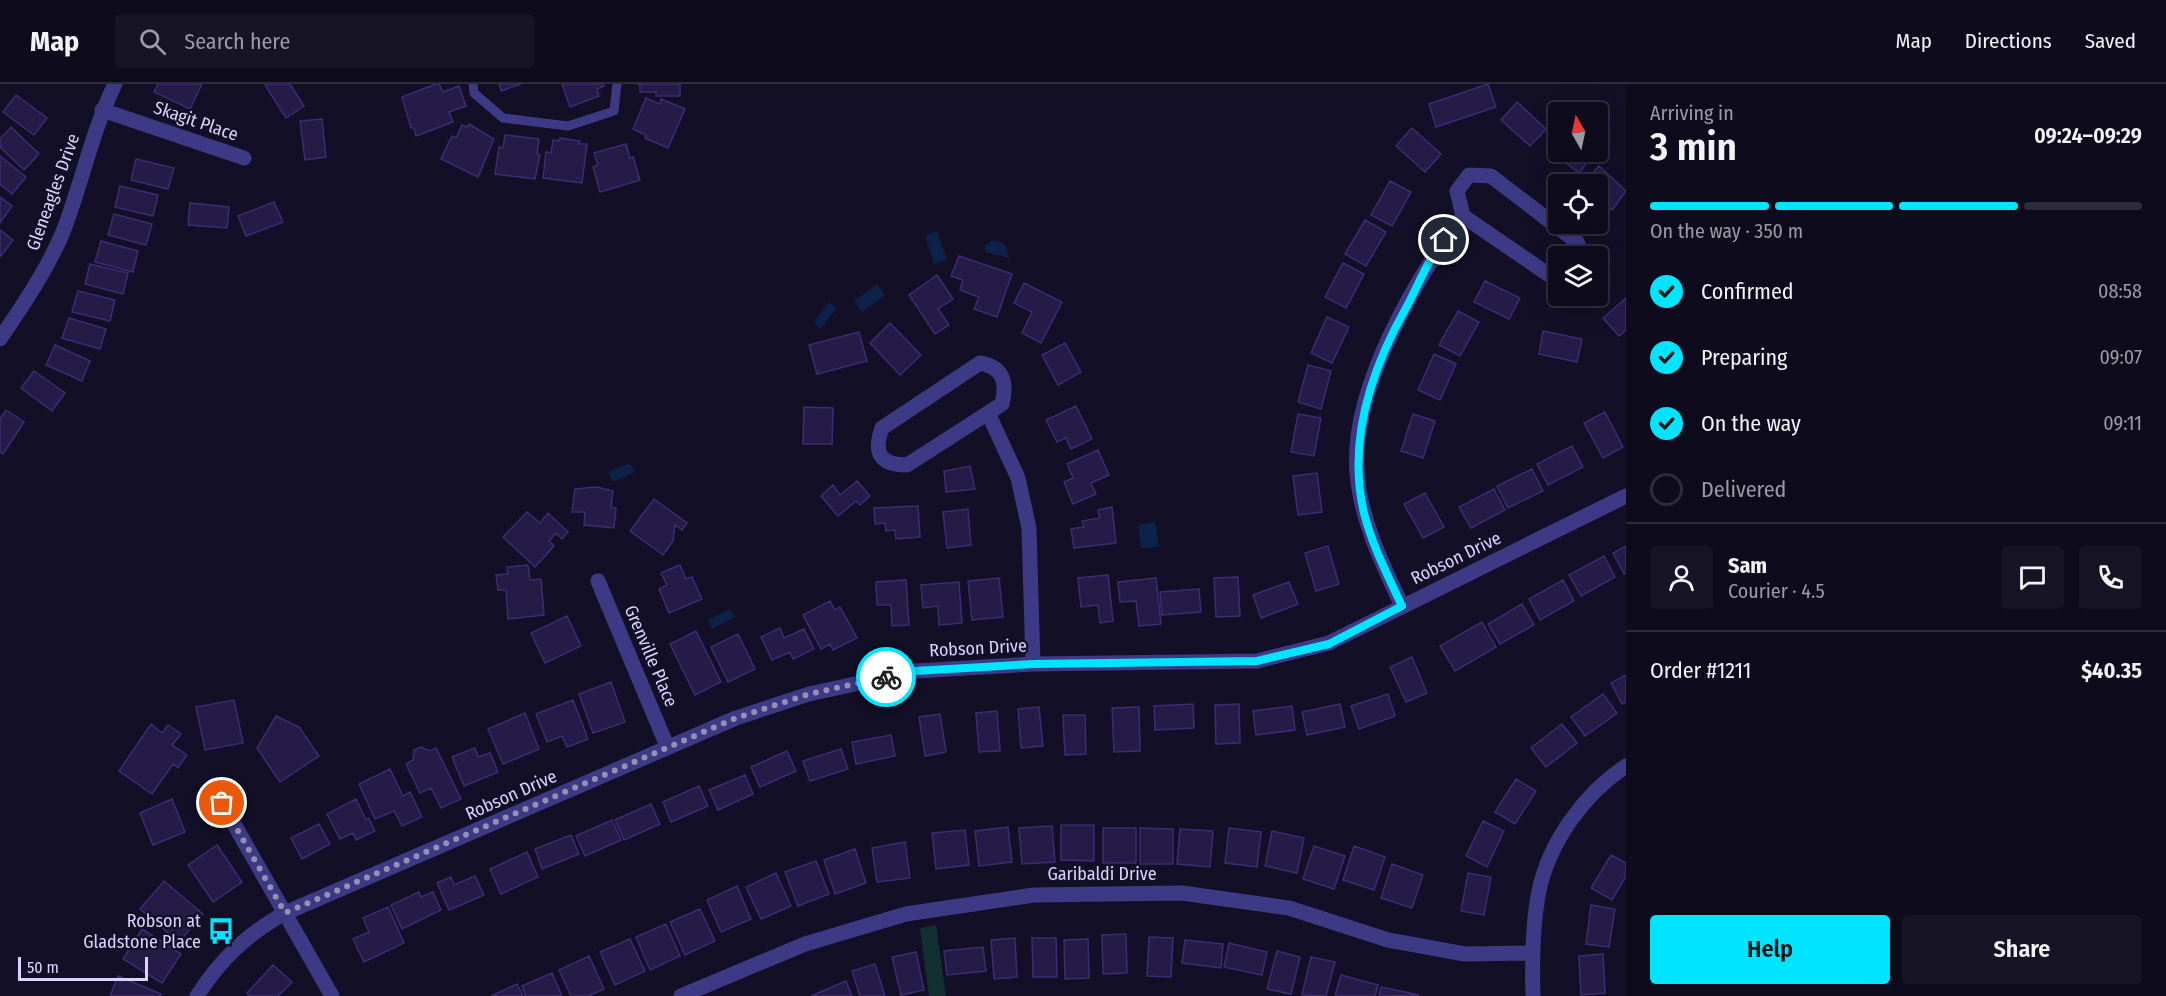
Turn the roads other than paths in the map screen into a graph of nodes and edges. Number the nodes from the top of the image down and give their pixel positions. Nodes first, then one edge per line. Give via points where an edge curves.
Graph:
1 (115, 84) edge
2 (473, 84) edge
3 (617, 84) edge
4 (102, 110) junction
5 (244, 158) dead end
6 (1463, 216) junction
7 (1579, 246) edge
8 (1548, 274) edge
9 (0, 339) edge
10 (988, 413) junction
11 (1626, 496) edge
12 (598, 580) dead end
13 (1402, 606) junction
14 (1033, 664) junction
15 (667, 746) junction
16 (1626, 766) edge
17 (222, 803) dead end
18 (285, 913) junction
19 (1532, 953) junction
20 (197, 996) edge
21 (332, 996) edge
22 (681, 996) edge
23 (1533, 996) edge

1 - 4 street, Gleneagles Drive
2 - 3 lane via 474,93 503,118 568,126 614,111
4 - 5 street, Skagit Place
4 - 9 street, Gleneagles Drive via 62,233 42,276
6 - 7 street via 1457,191 1469,175 1491,176
6 - 8 street
6 - 13 street via 1440,245 1399,320 1377,367 1360,427 1357,471 1364,513 1375,548
10 - 10 street via 907,465 891,465 880,456 877,442 882,428 980,363 991,364 1001,373 1006,387 1002,404
10 - 14 street via 1018,478 1029,528
11 - 13 street, Robson Drive
12 - 15 street, Grenville Place
13 - 14 street, Robson Drive via 1329,644 1257,661
14 - 15 street, Robson Drive via 915,671 820,692 736,718
15 - 18 street, Robson Drive
16 - 19 street via 1576,811 1555,848 1539,890
17 - 18 street
18 - 20 street, Robson Drive via 252,932 214,969
18 - 21 street
19 - 22 street, Garibaldi Drive via 1465,954 1388,940 1289,908 1182,893 1034,895 906,914 805,944
19 - 23 street

